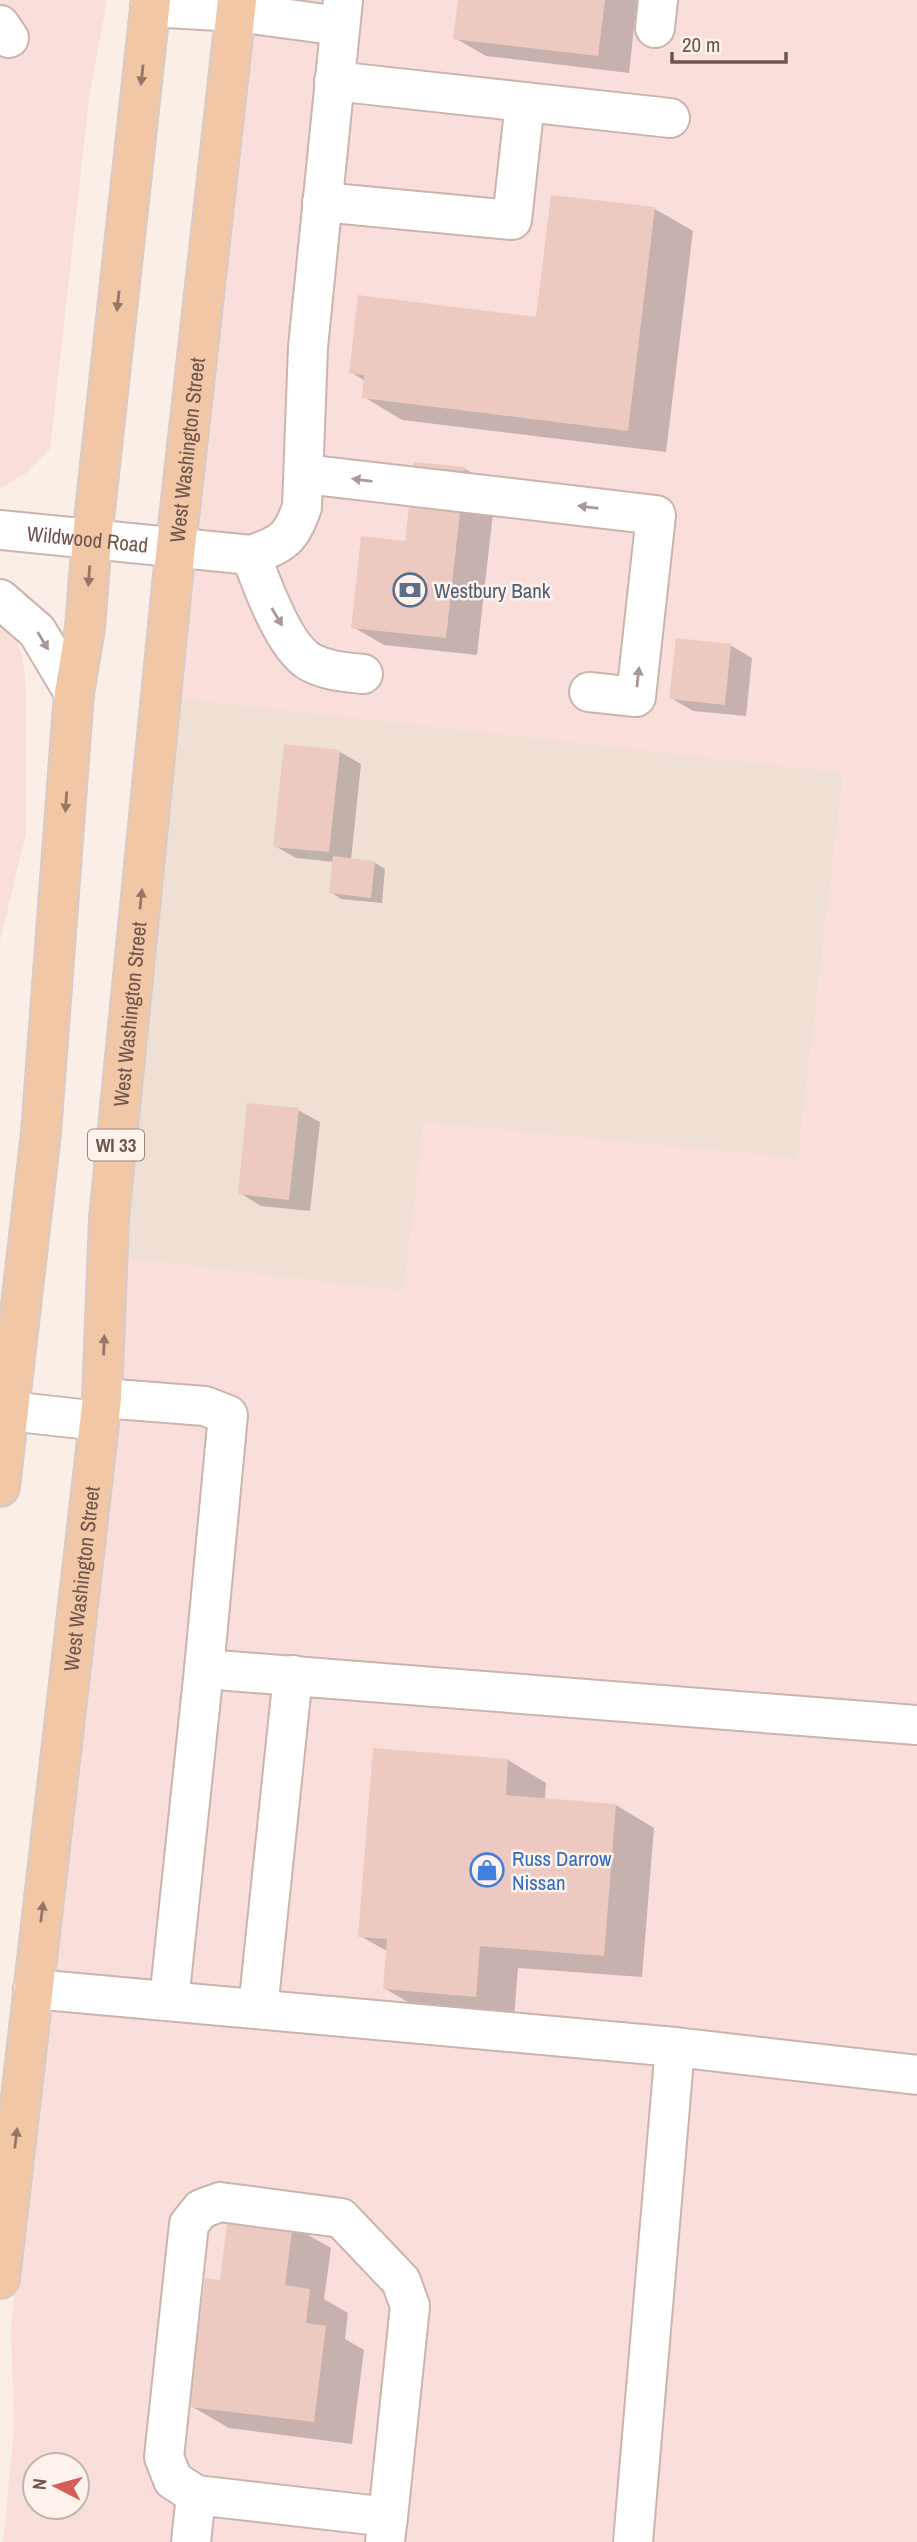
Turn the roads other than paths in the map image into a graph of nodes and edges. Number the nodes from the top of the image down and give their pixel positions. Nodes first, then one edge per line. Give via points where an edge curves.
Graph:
1 (150, 4) edge
2 (236, 6) edge
3 (341, 13) edge
4 (334, 81) junction
5 (525, 102) junction
6 (670, 118) dead end
7 (323, 202) junction
8 (305, 474) junction
9 (0, 530) edge
10 (92, 538) junction
11 (176, 545) junction
12 (251, 555) junction
13 (0, 599) edge
14 (363, 674) dead end
15 (589, 692) dead end
16 (74, 693) junction
17 (4, 1407) edge
18 (100, 1409) junction
19 (0, 1488) edge
20 (204, 1668) junction
21 (293, 1675) junction
22 (917, 1725) edge
23 (33, 1989) junction
24 (169, 2001) junction
25 (258, 2009) junction
26 (675, 2047) junction
27 (917, 2076) edge
28 (0, 2279) edge
29 (196, 2496) junction
30 (386, 2530) edge
31 (191, 2542) edge
32 (633, 2542) edge

1 - 2 street
1 -> 10 main road
2 - 3 street
2 - 11 main road, West Washington Street / WI 33
3 - 4 street
4 - 5 street
4 - 7 street
5 - 6 street
5 - 7 street via 512,219
7 - 8 street via 308,346
8 - 12 street via 295,528 280,545
15 -> 8 street via 636,697 656,515
9 - 10 street, Wildwood Road
10 - 11 street, Wildwood Road
10 -> 16 main road
11 - 12 street, Wildwood Road
18 -> 11 main road, West Washington Street / WI 33 via 109,1219
12 -> 14 street via 265,597 308,661 332,671
13 -> 16 street via 37,631
16 -> 17 main road via 41,1133
17 - 18 street
17 - 19 main road
18 - 20 street via 205,1406 229,1415
23 -> 18 main road, West Washington Street / WI 33
20 - 21 street
20 - 24 street
21 - 22 street
21 - 25 street
23 - 24 street
28 -> 23 main road, West Washington Street / WI 33
24 - 25 street
25 - 26 street
26 - 27 street
26 - 32 street
29 - 30 street
29 - 30 street via 173,2480 164,2458 189,2224 201,2209 220,2202 341,2218 401,2281 410,2306
29 - 31 street

